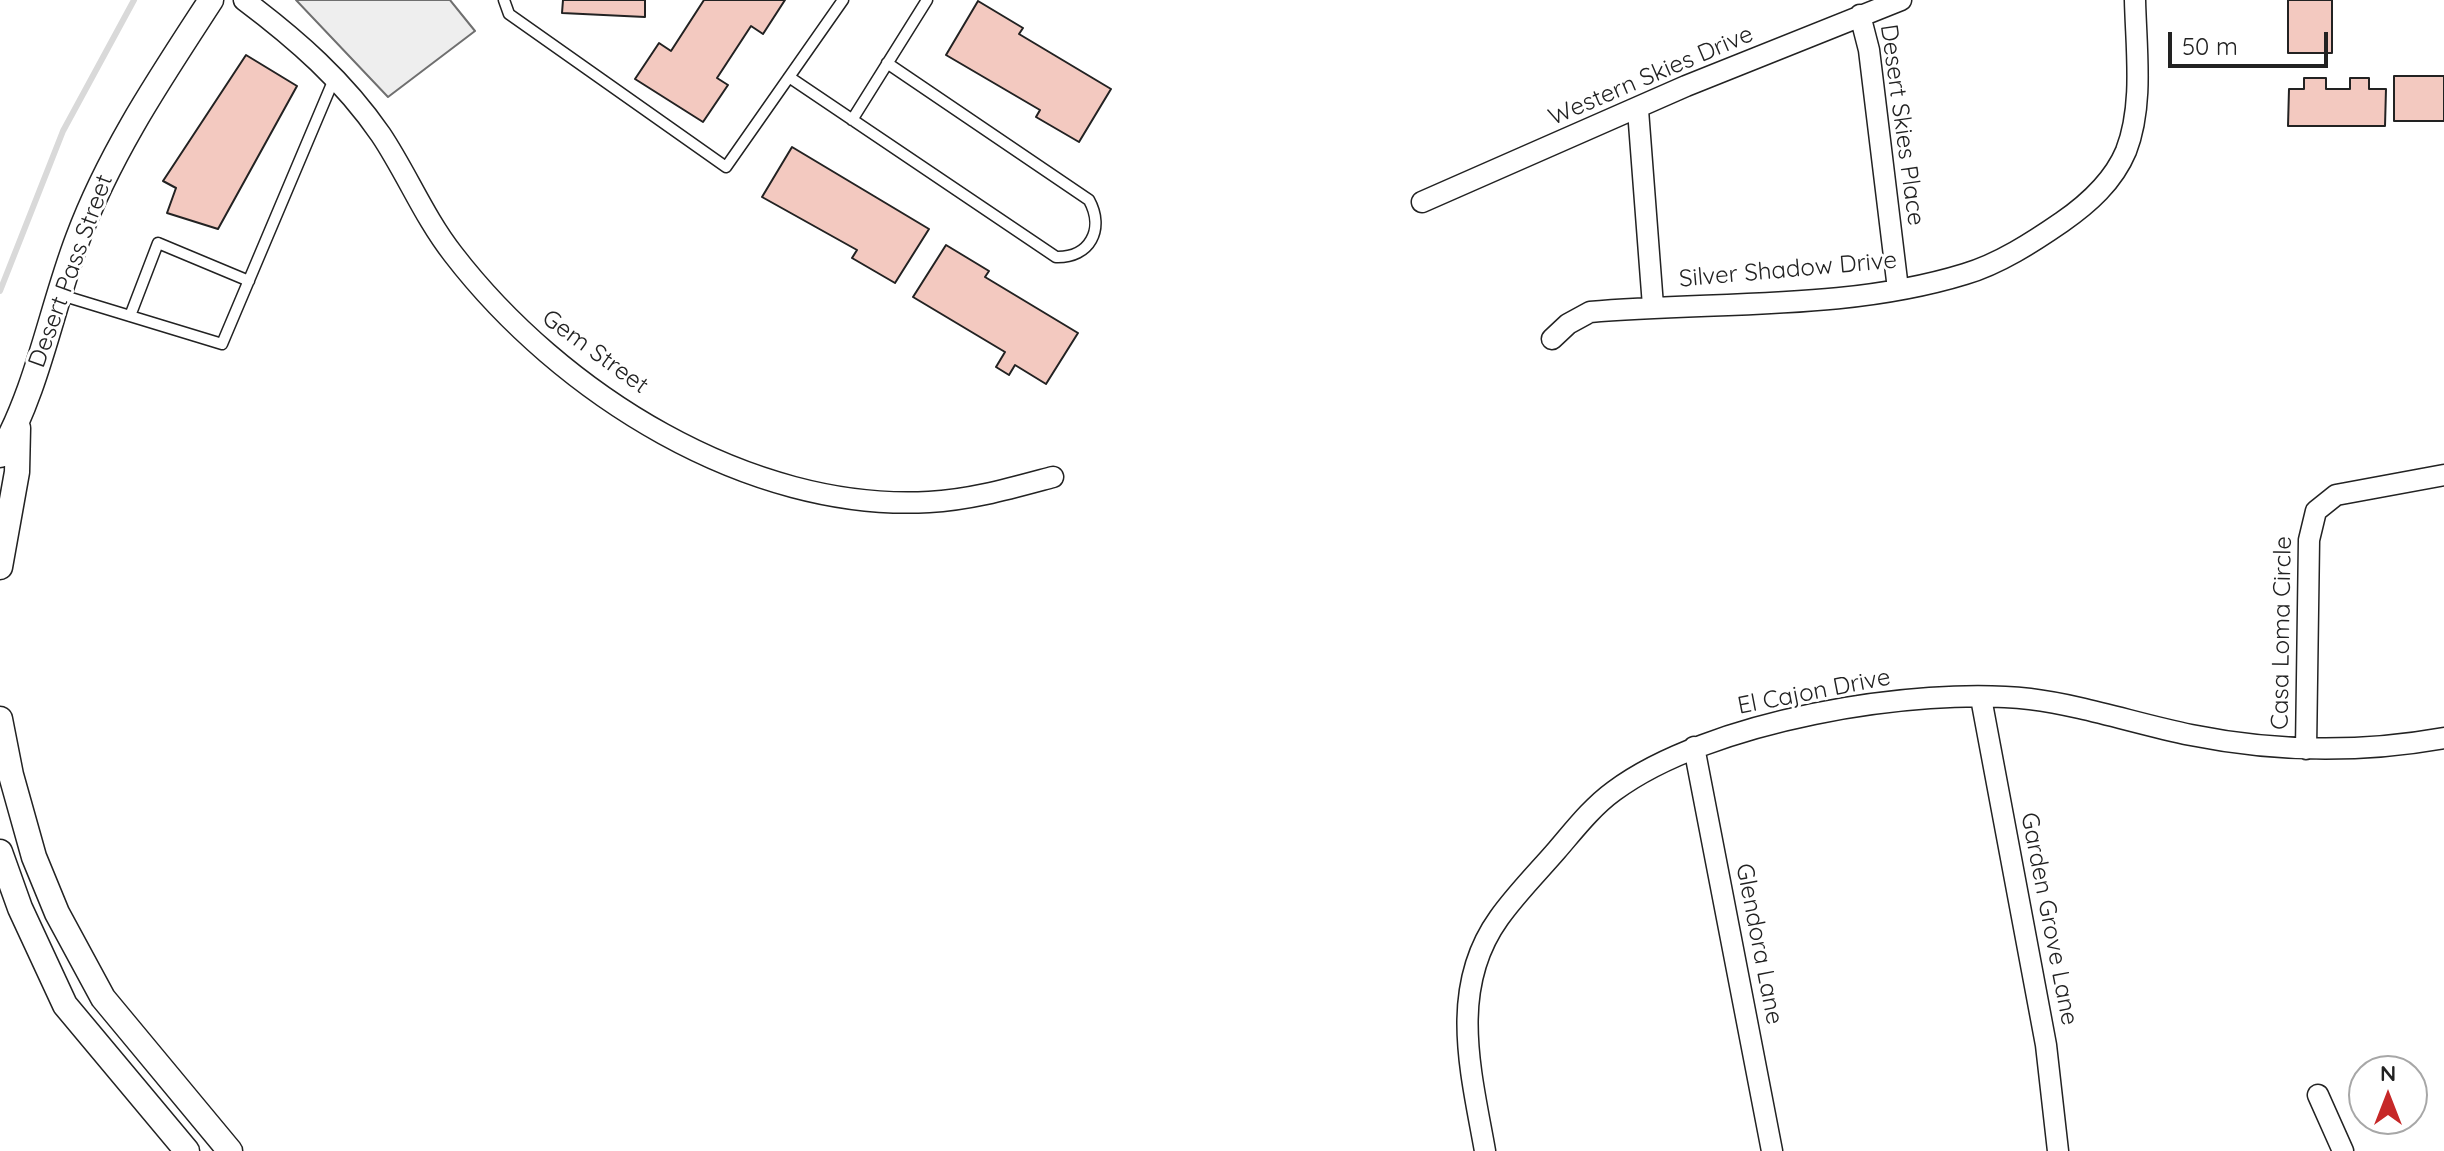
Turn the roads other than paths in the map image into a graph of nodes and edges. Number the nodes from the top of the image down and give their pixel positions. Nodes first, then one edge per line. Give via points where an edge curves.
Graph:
1 (211, 0) edge
2 (244, 0) edge
3 (504, 0) edge
4 (843, 0) edge
5 (927, 0) edge
6 (1901, 0) edge
7 (2135, 0) edge
8 (1860, 15) junction
9 (887, 63) junction
10 (789, 77) junction
11 (335, 78) junction
12 (1638, 110) junction
13 (852, 120) junction
14 (1422, 202) dead end
15 (249, 281) junction
16 (1898, 289) junction
17 (59, 294) junction
18 (1653, 306) junction
19 (130, 316) junction
20 (1552, 339) dead end
21 (18, 424) junction
22 (0, 455) edge
23 (2444, 475) edge
24 (1053, 477) dead end
25 (0, 567) edge
26 (1981, 698) junction
27 (0, 719) edge
28 (2444, 738) edge
29 (1694, 747) junction
30 (2306, 749) junction
31 (0, 852) edge
32 (103, 998) junction
33 (77, 1020) junction
34 (2318, 1095) dead end
35 (187, 1151) edge
36 (230, 1151) edge
37 (1485, 1151) edge
38 (1772, 1151) edge
39 (2058, 1151) edge
40 (2343, 1151) edge

1 - 17 street, Desert Pass Street via 105,173
2 - 11 street, Gem Street
3 - 10 lane via 509,14 726,167
4 - 10 lane
5 - 9 lane
6 - 8 street, Western Skies Drive
7 - 16 street, Silver Shadow Drive via 2136,110 2115,172 2100,191 2010,254 1967,274
8 - 12 street, Western Skies Drive
8 - 16 street, Desert Skies Place via 1869,50
9 - 13 lane
9 - 13 lane via 1089,200 1096,213 1092,241 1071,258 1056,257
10 - 13 lane
11 - 15 lane
11 - 24 street, Gem Street via 382,137 451,252 490,299 552,357 667,435 792,488 846,499 928,502
12 - 14 street, Western Skies Drive
12 - 18 street
15 - 19 lane via 222,344
15 - 19 lane via 158,243
16 - 18 street, Silver Shadow Drive via 1821,299
17 - 19 lane
17 - 21 street, Desert Pass Street
18 - 20 street, Silver Shadow Drive via 1590,312
21 - 22 street, Desert Pass Street
21 - 25 street, Desert Pass Street via 17,472
23 - 30 street, Casa Loma Circle via 2336,495 2316,511 2309,540
26 - 29 street, El Cajon Drive via 1882,702
26 - 30 street, El Cajon Drive via 2069,705 2190,735
26 - 39 street, Garden Grove Lane via 2048,1059
27 - 32 street via 34,857
28 - 30 street, El Cajon Drive
29 - 37 street, El Cajon Drive via 1603,801 1499,918 1485,942 1467,1005 1466,1034
29 - 38 street, Glendora Lane
31 - 33 street via 20,908
32 - 33 street
32 - 36 street
33 - 35 street
34 - 40 street

